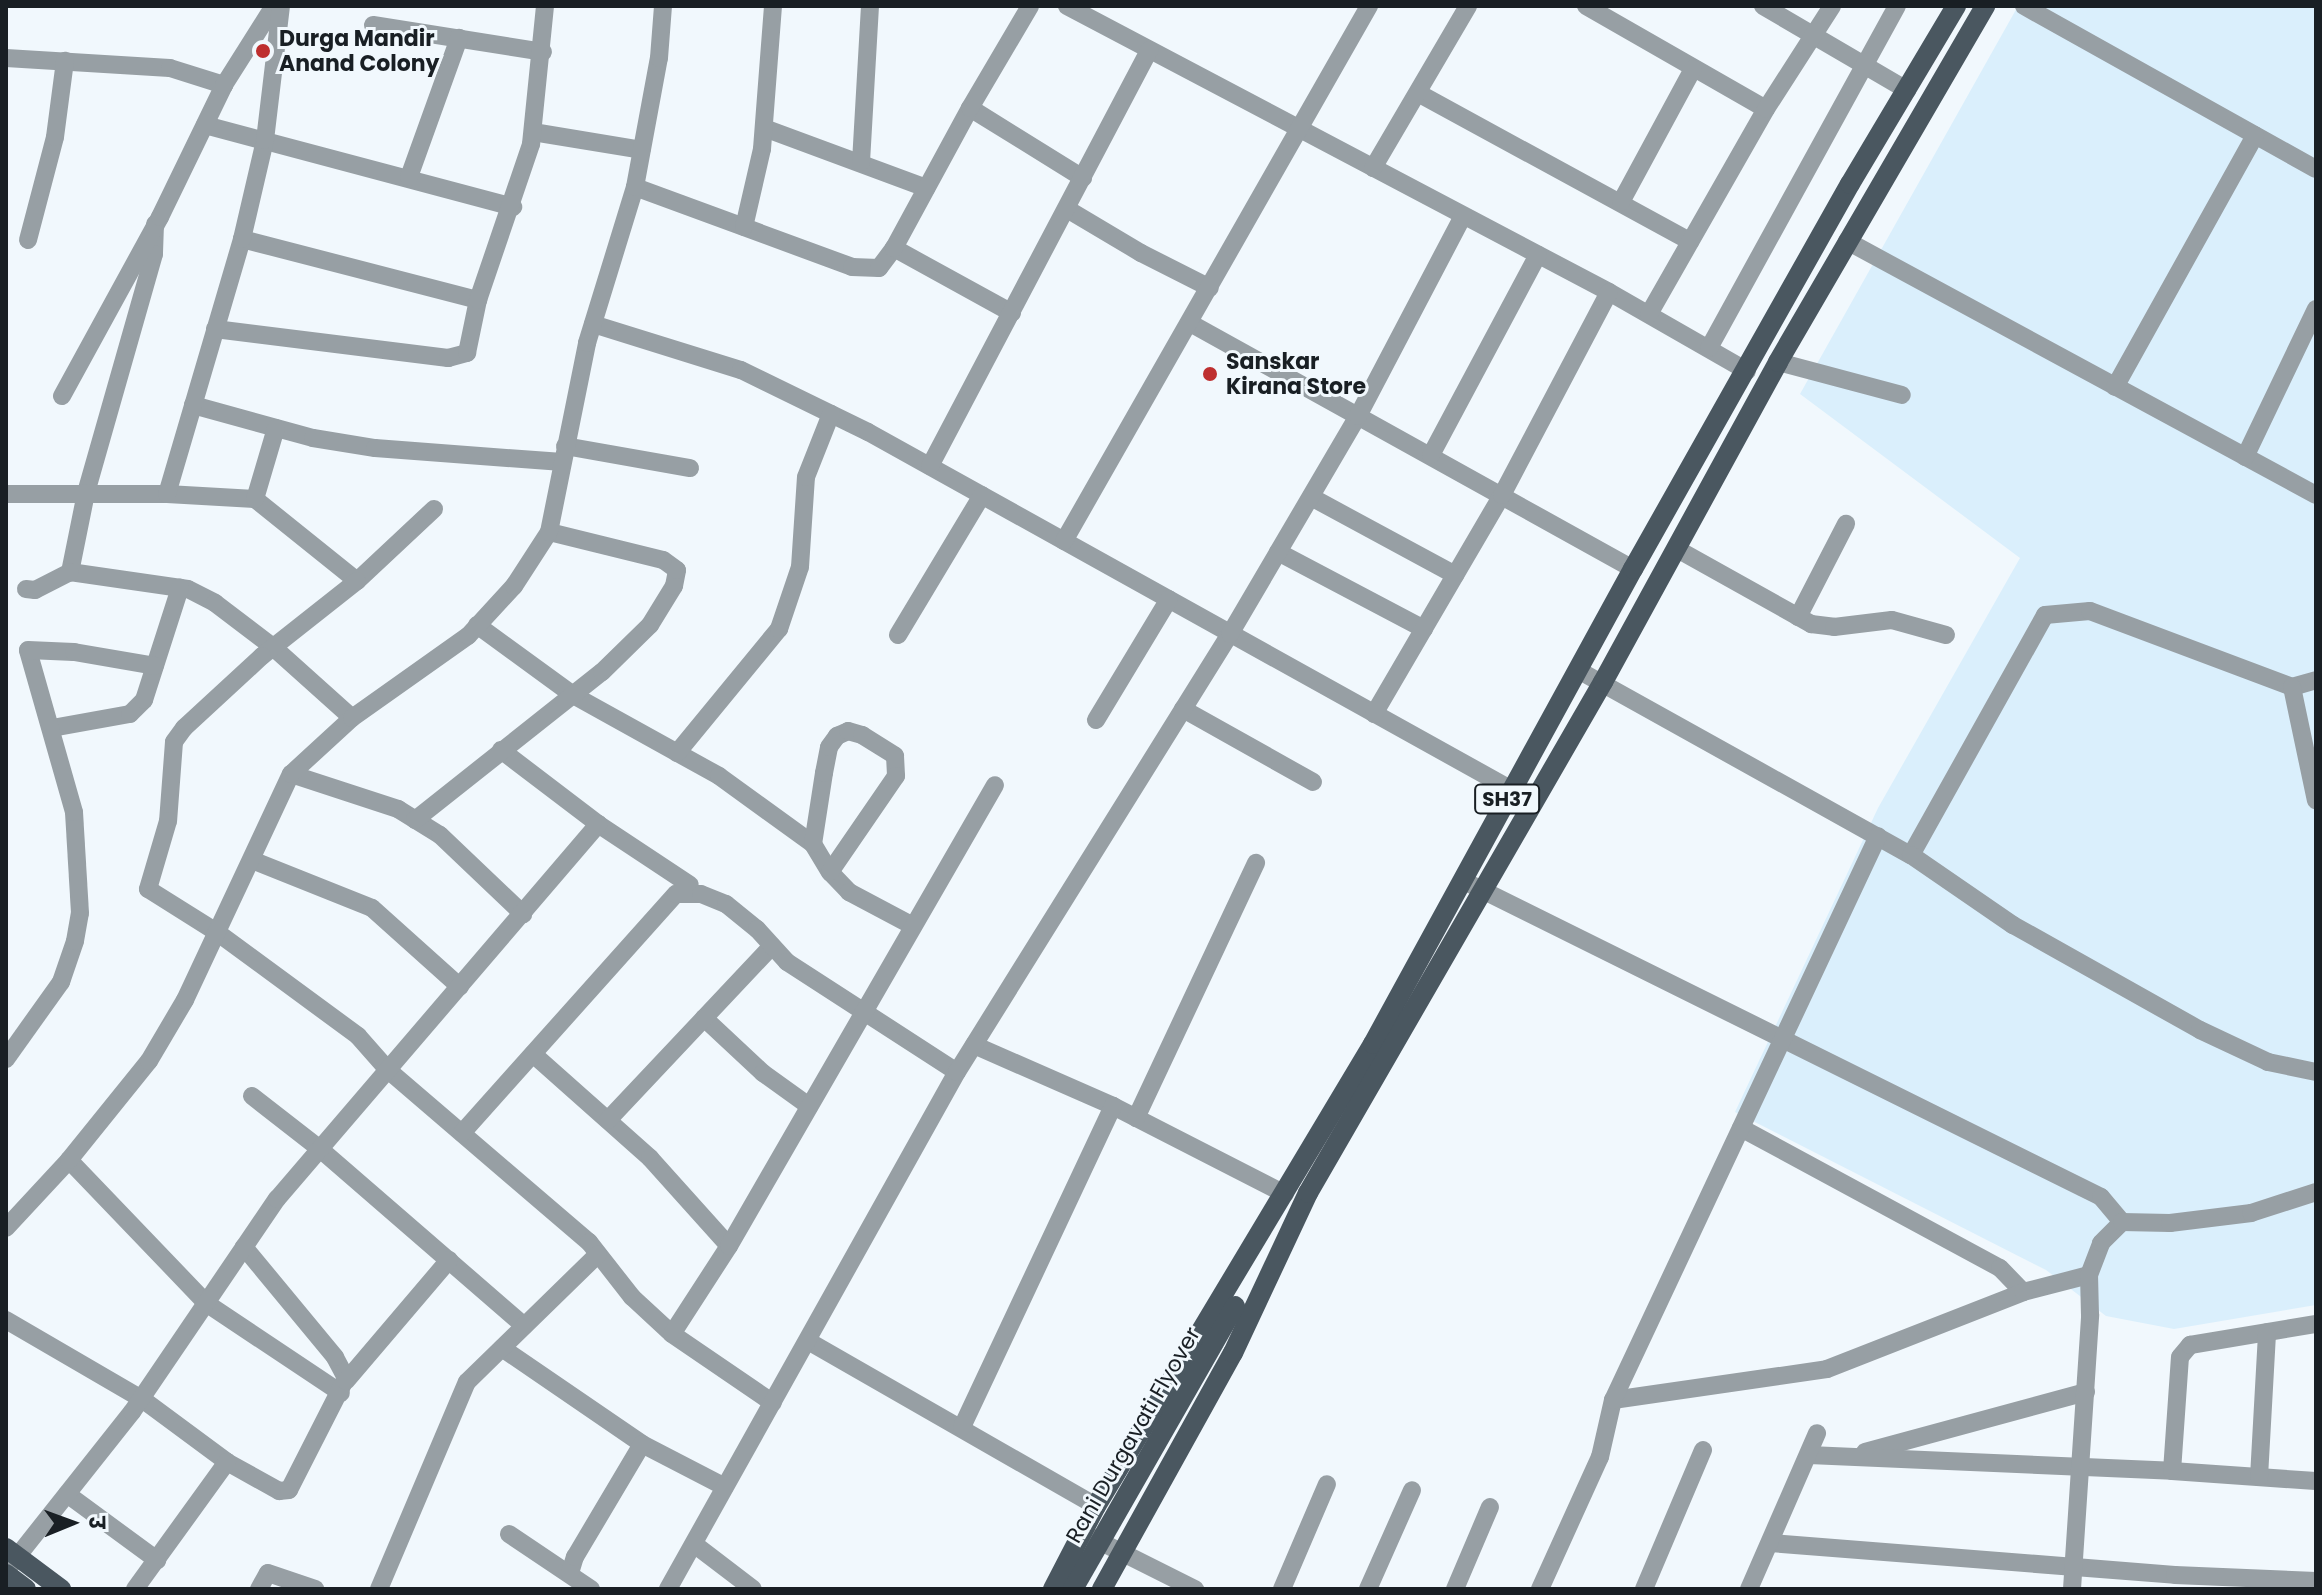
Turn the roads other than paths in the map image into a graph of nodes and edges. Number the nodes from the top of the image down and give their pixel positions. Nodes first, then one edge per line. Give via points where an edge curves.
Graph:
1 (274, 6) edge
2 (281, 6) edge
3 (545, 6) edge
4 (663, 6) edge
5 (773, 6) edge
6 (870, 6) edge
7 (1030, 6) edge
8 (1067, 6) edge
9 (1369, 6) edge
10 (1468, 6) edge
11 (1586, 6) edge
12 (1763, 6) edge
13 (1832, 6) edge
14 (1897, 6) edge
15 (1956, 6) edge
16 (1985, 6) edge
17 (2024, 6) edge
18 (373, 25) dead end
19 (1815, 36) junction
20 (459, 38) junction
21 (1149, 50) junction
22 (543, 52) junction
23 (6, 58) edge
24 (65, 61) junction
25 (1864, 64) junction
26 (1693, 69) junction
27 (224, 85) junction
28 (1907, 90) junction
29 (1418, 93) junction
30 (970, 108) junction
31 (1766, 109) junction
32 (205, 125) junction
33 (764, 128) junction
34 (1298, 129) junction
35 (533, 132) junction
36 (2255, 135) junction
37 (265, 140) junction
38 (642, 150) junction
39 (861, 162) junction
40 (1373, 168) junction
41 (2316, 169) edge
42 (409, 177) junction
43 (1083, 178) junction
44 (635, 187) junction
45 (926, 188) junction
46 (1621, 202) junction
47 (513, 207) junction
48 (1067, 209) junction
49 (1463, 216) junction
50 (155, 224) junction
51 (744, 227) junction
52 (242, 239) junction
53 (28, 240) dead end
54 (1690, 241) junction
55 (1847, 241) junction
56 (894, 248) junction
57 (1538, 255) junction
58 (1210, 288) junction
59 (1609, 292) junction
60 (478, 300) junction
61 (2316, 309) edge
62 (1012, 313) junction
63 (1649, 314) junction
64 (1190, 323) junction
65 (593, 324) junction
66 (215, 329) junction
67 (1709, 348) junction
68 (1778, 362) junction
69 (1747, 371) junction
70 (2115, 387) junction
71 (1902, 395) dead end
72 (62, 396) dead end
73 (193, 405) junction
74 (831, 414) junction
75 (1358, 416) junction
76 (276, 428) junction
77 (563, 454) junction
78 (1431, 455) junction
79 (2245, 457) junction
80 (930, 466) junction
81 (690, 468) dead end
82 (86, 493) junction
83 (6, 494) edge
84 (167, 494) junction
85 (982, 495) junction
86 (1502, 495) junction
87 (2316, 495) edge
88 (1311, 497) junction
89 (255, 499) junction
90 (434, 509) dead end
91 (1846, 524) dead end
92 (549, 532) junction
93 (1064, 541) junction
94 (1677, 549) junction
95 (1278, 552) junction
96 (1633, 569) junction
97 (70, 572) junction
98 (1455, 575) junction
99 (357, 581) junction
100 (180, 588) junction
101 (26, 589) dead end
102 (1169, 599) junction
103 (1798, 617) junction
104 (477, 625) junction
105 (1424, 629) junction
106 (1230, 634) junction
107 (898, 635) dead end
108 (1946, 635) dead end
109 (273, 647) junction
110 (155, 666) junction
111 (1578, 670) junction
112 (2316, 680) edge
113 (1603, 682) junction
114 (2292, 687) junction
115 (573, 695) junction
116 (1183, 709) junction
117 (1374, 714) junction
118 (352, 718) junction
119 (1096, 720) dead end
120 (52, 728) junction
121 (501, 750) junction
122 (677, 753) junction
123 (291, 774) junction
124 (1313, 782) dead end
125 (995, 785) dead end
126 (1512, 790) junction
127 (2316, 801) edge
128 (415, 820) junction
129 (598, 824) junction
130 (1878, 836) junction
131 (813, 844) junction
132 (1911, 855) junction
133 (252, 860) junction
134 (1256, 863) dead end
135 (830, 872) junction
136 (1464, 880) junction
137 (690, 885) dead end
138 (1482, 891) junction
139 (523, 914) junction
140 (913, 926) junction
141 (218, 933) junction
142 (772, 946) junction
143 (460, 987) junction
144 (863, 1013) junction
145 (704, 1018) junction
146 (1783, 1038) junction
147 (974, 1045) junction
148 (533, 1054) junction
149 (6, 1059) edge
150 (388, 1070) junction
151 (957, 1072) junction
152 (2316, 1072) edge
153 (252, 1096) dead end
154 (809, 1106) junction
155 (1113, 1106) junction
156 (1136, 1118) junction
157 (608, 1120) junction
158 (1741, 1128) junction
159 (462, 1133) junction
160 (320, 1149) junction
161 (69, 1160) junction
162 (2316, 1192) edge
163 (1285, 1194) junction
164 (2122, 1222) junction
165 (6, 1228) edge
166 (729, 1246) junction
167 (244, 1247) junction
168 (598, 1254) junction
169 (1246, 1256) junction
170 (449, 1260) junction
171 (2089, 1275) junction
172 (1268, 1279) junction
173 (2023, 1292) junction
174 (206, 1303) junction
175 (1235, 1306) junction
176 (6, 1320) edge
177 (2316, 1324) edge
178 (524, 1326) junction
179 (2267, 1332) junction
180 (672, 1334) junction
181 (808, 1341) junction
182 (502, 1348) junction
183 (344, 1387) junction
184 (2086, 1392) junction
185 (142, 1399) junction
186 (1613, 1400) junction
187 (773, 1403) junction
188 (962, 1427) junction
189 (1817, 1433) dead end
190 (642, 1444) junction
191 (1703, 1450) dead end
192 (1809, 1455) junction
193 (1847, 1457) junction
194 (227, 1462) junction
195 (2080, 1468) junction
196 (2172, 1471) junction
197 (2259, 1477) junction
198 (2316, 1481) edge
199 (1327, 1484) dead end
200 (725, 1487) junction
201 (1412, 1490) dead end
202 (67, 1494) junction
203 (1096, 1506) junction
204 (1490, 1507) dead end
205 (1081, 1532) junction
206 (509, 1534) dead end
207 (1770, 1543) junction
208 (694, 1544) junction
209 (1121, 1551) junction
210 (157, 1560) junction
211 (9, 1562) edge
212 (2074, 1565) junction
213 (570, 1573) junction
214 (2316, 1581) edge
215 (2174, 1582) edge
216 (2252, 1584) edge
217 (26, 1589) edge
218 (61, 1589) edge
219 (135, 1589) edge
220 (259, 1589) edge
221 (315, 1589) edge
222 (379, 1589) edge
223 (591, 1589) edge
224 (668, 1589) edge
225 (753, 1589) edge
226 (1053, 1589) edge
227 (1073, 1589) edge
228 (1102, 1589) edge
229 (1195, 1589) edge
230 (1282, 1589) edge
231 (1368, 1589) edge
232 (1455, 1589) edge
233 (1540, 1589) edge
234 (1644, 1589) edge
235 (1749, 1589) edge
236 (2072, 1589) edge

1 - 27 street
2 - 37 street
3 - 22 street
4 - 38 street
5 - 33 street
6 - 39 street
7 - 30 street
8 - 21 street
9 - 34 street
10 - 29 street
11 - 26 street
12 - 19 street
13 - 19 street
14 - 25 street
15 - 28 main road, SH37
16 - 55 main road
17 - 36 street
18 - 20 street
19 - 25 street
19 - 31 street
20 - 22 street
20 - 42 street
21 - 34 street
21 - 43 street
22 - 35 street
23 - 24 street
24 - 27 street via 170,68
24 - 53 street via 55,137
25 - 28 street
25 - 67 street
26 - 31 street
26 - 46 street
27 - 32 street
28 - 69 main road, SH37
29 - 40 street
29 - 46 street
30 - 43 street
30 - 45 street
31 - 54 street
32 - 37 street
32 - 50 street
33 - 39 street
33 - 51 street
34 - 40 street
34 - 58 street
35 - 38 street
35 - 47 street
36 - 41 street
36 - 70 street
37 - 42 street
37 - 52 street
38 - 44 street
39 - 45 street
40 - 49 street
42 - 47 street
43 - 48 street
44 - 51 street
44 - 65 street
45 - 56 street
46 - 54 street
47 - 60 street
48 - 58 street
48 - 62 street
49 - 57 street
49 - 75 street
50 - 72 street
50 - 82 street via 154,254
51 - 56 street via 852,267 879,268
52 - 60 street
52 - 66 street
54 - 63 street
55 - 68 main road
55 - 70 street
56 - 62 street
57 - 59 street
57 - 78 street
58 - 64 street
59 - 63 street
59 - 86 street
60 - 66 street via 470,343 461,357
61 - 79 street
62 - 80 street
63 - 67 street
64 - 75 street
64 - 93 street
65 - 74 street via 741,370
65 - 77 street
66 - 73 street
67 - 69 street
68 - 71 street
68 - 94 main road
69 - 96 main road, SH37
70 - 79 street
73 - 76 street
73 - 84 street
74 - 80 street
74 - 122 street via 806,477 800,567 779,629
75 - 78 street
75 - 88 street
76 - 77 street via 375,448
76 - 89 street
77 - 81 street
77 - 92 street
78 - 86 street
79 - 87 street
80 - 85 street
82 - 83 street
82 - 84 street
82 - 97 street
84 - 89 street
85 - 93 street
85 - 107 street
86 - 96 street
86 - 98 street
88 - 95 street
88 - 98 street
89 - 99 street
90 - 99 street
91 - 103 street
92 - 104 street via 514,586
92 - 115 street via 663,560 677,570 674,586 650,625
93 - 102 street
94 - 103 street
94 - 113 main road
95 - 105 street
95 - 106 street
96 - 111 main road, SH37
97 - 100 street
97 - 101 street via 35,590
98 - 105 street
99 - 109 street
100 - 109 street via 215,603
100 - 110 street
102 - 106 street
102 - 119 street
103 - 108 street via 1823,627 1892,620
104 - 115 street
104 - 118 street
105 - 117 street
106 - 116 street
106 - 117 street
109 - 118 street
109 - 141 street via 174,742 168,821 148,889
110 - 120 street via 144,700 130,714
110 - 120 street via 28,650
111 - 113 street
111 - 126 main road, SH37
112 - 114 street
113 - 130 street
113 - 138 main road
114 - 127 street
114 - 132 street via 2090,611 2045,615
115 - 121 street
115 - 122 street
116 - 124 street
116 - 147 street
117 - 126 street
118 - 123 street
120 - 149 street via 74,812 80,913 61,982
121 - 128 street
121 - 129 street
122 - 131 street via 719,776
123 - 128 street via 398,809
123 - 133 street
125 - 140 street
126 - 136 main road, SH37
128 - 139 street via 440,835
129 - 137 street
129 - 139 street
130 - 132 street
130 - 146 street
131 - 135 street
131 - 135 street via 829,747 837,736 848,731 862,735 895,756 896,776
132 - 152 street via 2013,925 2200,1030 2268,1062
133 - 141 street
133 - 143 street via 372,908
134 - 156 street
135 - 140 street via 849,892
136 - 138 street
136 - 163 main road, SH37
138 - 146 street
138 - 172 main road via 1308,1193
139 - 143 street
140 - 144 street
141 - 150 street via 358,1036
141 - 161 street via 149,1061
142 - 144 street
142 - 145 street
142 - 148 street via 726,904 701,894 676,894
143 - 150 street
144 - 151 street
144 - 154 street
145 - 154 street via 763,1073
145 - 157 street
146 - 158 street
146 - 164 street via 2101,1197
147 - 151 street
147 - 155 street
148 - 157 street
148 - 159 street
150 - 159 street
150 - 160 street
151 - 181 street
153 - 160 street
154 - 166 street
155 - 156 street
155 - 188 street
156 - 163 street
157 - 166 street
158 - 173 street via 2000,1268
158 - 186 street
159 - 168 street
160 - 167 street
160 - 170 street
161 - 165 street
161 - 174 street
162 - 164 street via 2251,1213 2170,1223
163 - 169 main road, SH37
164 - 171 street via 2101,1243
166 - 180 street
167 - 174 street
167 - 183 street via 335,1357
168 - 178 street
168 - 180 street via 632,1297
169 - 175 main road, Rani Durgavati Flyover
169 - 203 main road, SH37
170 - 178 street
170 - 183 street
171 - 173 street
171 - 184 street
172 - 175 main road, Rani Durgavati Flyover
172 - 209 main road via 1233,1353
173 - 186 street via 1827,1369
174 - 183 street
174 - 185 street
175 - 227 main road, Rani Durgavati Flyover, bridge
176 - 185 street
177 - 179 street
178 - 182 street
179 - 196 street via 2190,1345 2180,1357
179 - 197 street
180 - 187 street
181 - 187 street
181 - 188 street
182 - 190 street
182 - 222 street via 467,1382
183 - 194 street via 289,1490 279,1491
184 - 193 street
184 - 195 street
185 - 194 street
185 - 202 street
186 - 233 street via 1600,1457
187 - 200 street
188 - 203 street
189 - 192 street
190 - 200 street
190 - 213 street
191 - 234 street
192 - 193 street
192 - 207 street
193 - 195 street
194 - 210 street
195 - 196 street
195 - 212 street
196 - 197 street
197 - 198 street
199 - 230 street
200 - 208 street
201 - 231 street
202 - 210 street
202 - 211 street
203 - 205 main road, SH37
204 - 232 street
205 - 209 street
205 - 226 main road, SH37
206 - 213 street
207 - 212 street
207 - 235 street
208 - 224 street
208 - 225 street
209 - 228 main road
209 - 229 street
210 - 219 street
211 - 217 main road
211 - 218 main road
212 - 215 street
212 - 236 street
213 - 223 street
214 - 216 street
215 - 216 street
220 - 221 street via 268,1573

